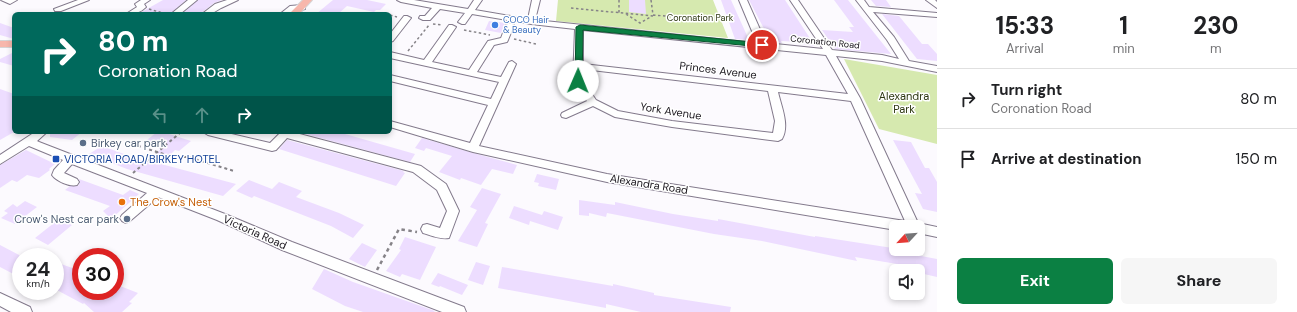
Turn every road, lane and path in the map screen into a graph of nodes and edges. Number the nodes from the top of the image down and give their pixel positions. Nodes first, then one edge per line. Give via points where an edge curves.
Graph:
1 (5, 0) edge
2 (13, 0) edge
3 (54, 0) edge
4 (85, 0) edge
5 (193, 0) edge
6 (234, 0) edge
7 (401, 0) edge
8 (478, 0) edge
9 (536, 0) edge
10 (619, 0) edge
11 (651, 0) edge
12 (743, 0) edge
13 (794, 0) edge
14 (860, 0) edge
15 (930, 0) edge
16 (413, 1) edge
17 (147, 2) edge
18 (305, 4) edge
19 (434, 4) edge
20 (937, 6) edge
21 (571, 8) dead end
22 (868, 9) junction
23 (59, 12) edge
24 (134, 12) edge
25 (158, 12) edge
26 (178, 12) edge
27 (209, 12) edge
28 (287, 12) edge
29 (296, 12) edge
30 (469, 12) junction
31 (619, 13) junction
32 (626, 14) junction
33 (653, 15) junction
34 (937, 15) edge
35 (408, 18) dead end
36 (423, 18) dead end
37 (701, 19) dead end
38 (462, 22) dead end
39 (531, 22) junction
40 (430, 23) dead end
41 (510, 25) dead end
42 (452, 27) dead end
43 (580, 27) junction
44 (392, 37) edge
45 (0, 44) edge
46 (12, 44) edge
47 (762, 45) junction
48 (829, 52) junction
49 (392, 56) edge
50 (402, 58) junction
51 (906, 63) junction
52 (426, 64) junction
53 (512, 64) dead end
54 (579, 66) junction
55 (937, 69) edge
56 (471, 74) junction
57 (392, 78) edge
58 (504, 81) junction
59 (772, 89) junction
60 (855, 98) junction
61 (593, 102) junction
62 (494, 103) junction
63 (566, 115) dead end
64 (392, 125) edge
65 (39, 134) edge
66 (179, 134) edge
67 (217, 134) edge
68 (286, 134) edge
69 (291, 134) edge
70 (29, 140) junction
71 (132, 144) dead end
72 (472, 148) junction
73 (157, 152) junction
74 (70, 159) junction
75 (0, 160) edge
76 (234, 171) dead end
77 (124, 180) junction
78 (73, 182) dead end
79 (156, 192) junction
80 (126, 218) dead end
81 (911, 220) edge
82 (889, 223) edge
83 (427, 229) joint
84 (925, 229) edge
85 (937, 232) edge
86 (373, 278) junction
87 (0, 299) edge
88 (25, 312) edge
89 (459, 312) edge

1 - 2 street
3 - 23 street
4 - 23 street
5 - 26 street
6 - 27 street
7 - 16 street, Coronation Road
8 - 30 street
9 - 39 street
10 - 31 path
11 - 33 path
12 - 47 street
13 - 48 street
14 - 22 street
15 - 20 street
16 - 19 street, Coronation Road
17 - 24 street via 139,4 142,6
17 - 25 path via 147,9
18 - 28 street
18 - 29 main road
19 - 30 street, Coronation Road
19 - 36 street via 428,18
21 - 31 path
22 - 34 street
22 - 51 street
30 - 38 street
30 - 39 street, Coronation Road
31 - 32 path
32 - 33 path
32 - 33 path via 640,23
33 - 37 path
35 - 44 street
39 - 43 street, Coronation Road
40 - 50 path
41 - 56 street via 504,40 491,43
42 - 52 street
43 - 47 street, Coronation Road
43 - 54 street, York Avenue
45 - 46 main road
47 - 48 street, Coronation Road
48 - 51 street, Coronation Road
48 - 60 street
49 - 50 street
50 - 52 street
51 - 55 street, Coronation Road
52 - 56 street
53 - 58 street
54 - 59 street, Princes Avenue
54 - 61 street, York Avenue via 578,81
56 - 58 street
57 - 62 street
58 - 62 street
59 - 60 street, Princes Avenue
59 - 61 street, York Avenue via 780,121 778,136 672,124 615,114
60 - 81 street
61 - 63 street
62 - 72 street
64 - 72 street, Alexandra Road
65 - 70 street
66 - 73 path
67 - 68 street via 272,147
69 - 83 street via 417,169 442,187 453,211 444,234
70 - 74 street, Victoria Road via 35,145
70 - 75 street
71 - 73 path
72 - 82 street, Alexandra Road via 607,178
73 - 76 path via 173,157 188,157
73 - 77 path
74 - 77 street, Victoria Road
74 - 78 street via 58,175
77 - 79 street, Victoria Road
79 - 80 street
79 - 86 street, Victoria Road
83 - 86 path via 419,226 416,233 399,229
84 - 85 street
86 - 89 street, Victoria Road
87 - 88 street

